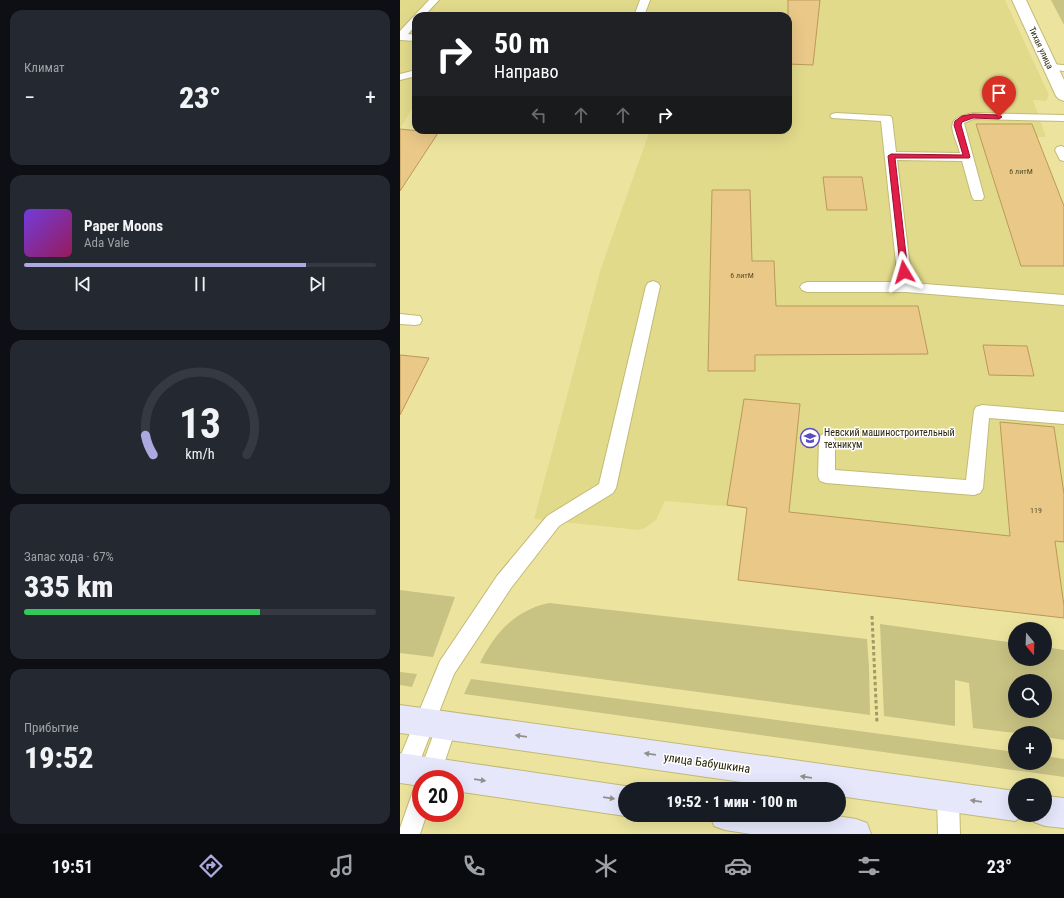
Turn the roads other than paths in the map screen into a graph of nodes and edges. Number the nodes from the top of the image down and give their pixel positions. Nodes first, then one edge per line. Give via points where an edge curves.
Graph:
1 (434, 0) edge
2 (645, 0) edge
3 (1019, 0) edge
4 (423, 12) edge
5 (640, 12) edge
6 (412, 24) edge
7 (400, 37) edge
8 (400, 37) edge
9 (412, 38) edge
10 (1057, 68) edge
11 (412, 74) edge
12 (400, 77) edge
13 (1064, 96) edge
14 (836, 116) dead end
15 (1064, 118) edge
16 (891, 156) junction
17 (967, 157) junction
18 (978, 197) dead end
19 (653, 286) dead end
20 (807, 287) dead end
21 (906, 287) junction
22 (1064, 300) edge
23 (400, 319) edge
24 (415, 320) dead end
25 (1064, 418) edge
26 (827, 440) dead end
27 (424, 722) edge
28 (416, 770) edge
29 (464, 779) edge
30 (948, 797) junction
31 (618, 800) edge
32 (1008, 805) edge
33 (1052, 811) edge
34 (1064, 813) edge
35 (413, 822) edge
36 (773, 822) edge
37 (409, 834) edge
38 (856, 834) edge
39 (949, 834) edge

1 - 4 lane
2 - 5 lane
3 - 10 street, Тихая улица
6 - 7 lane
8 - 9 lane
10 - 13 street, Тихая улица
11 - 12 lane
14 - 16 lane via 886,118
15 - 17 lane via 964,118 958,121 958,125
16 - 17 lane
16 - 21 lane
17 - 18 lane
19 - 27 lane via 607,488 554,521 504,582 447,668
20 - 21 lane
21 - 22 lane
23 - 24 lane
25 - 26 lane via 982,411 974,488 826,476
27 - 28 lane
30 -> 27 main road, улица Бабушкина
29 -> 31 main road
32 -> 30 main road, улица Бабушкина
30 - 39 lane
33 - 34 main road
35 - 37 lane
36 - 38 main road

